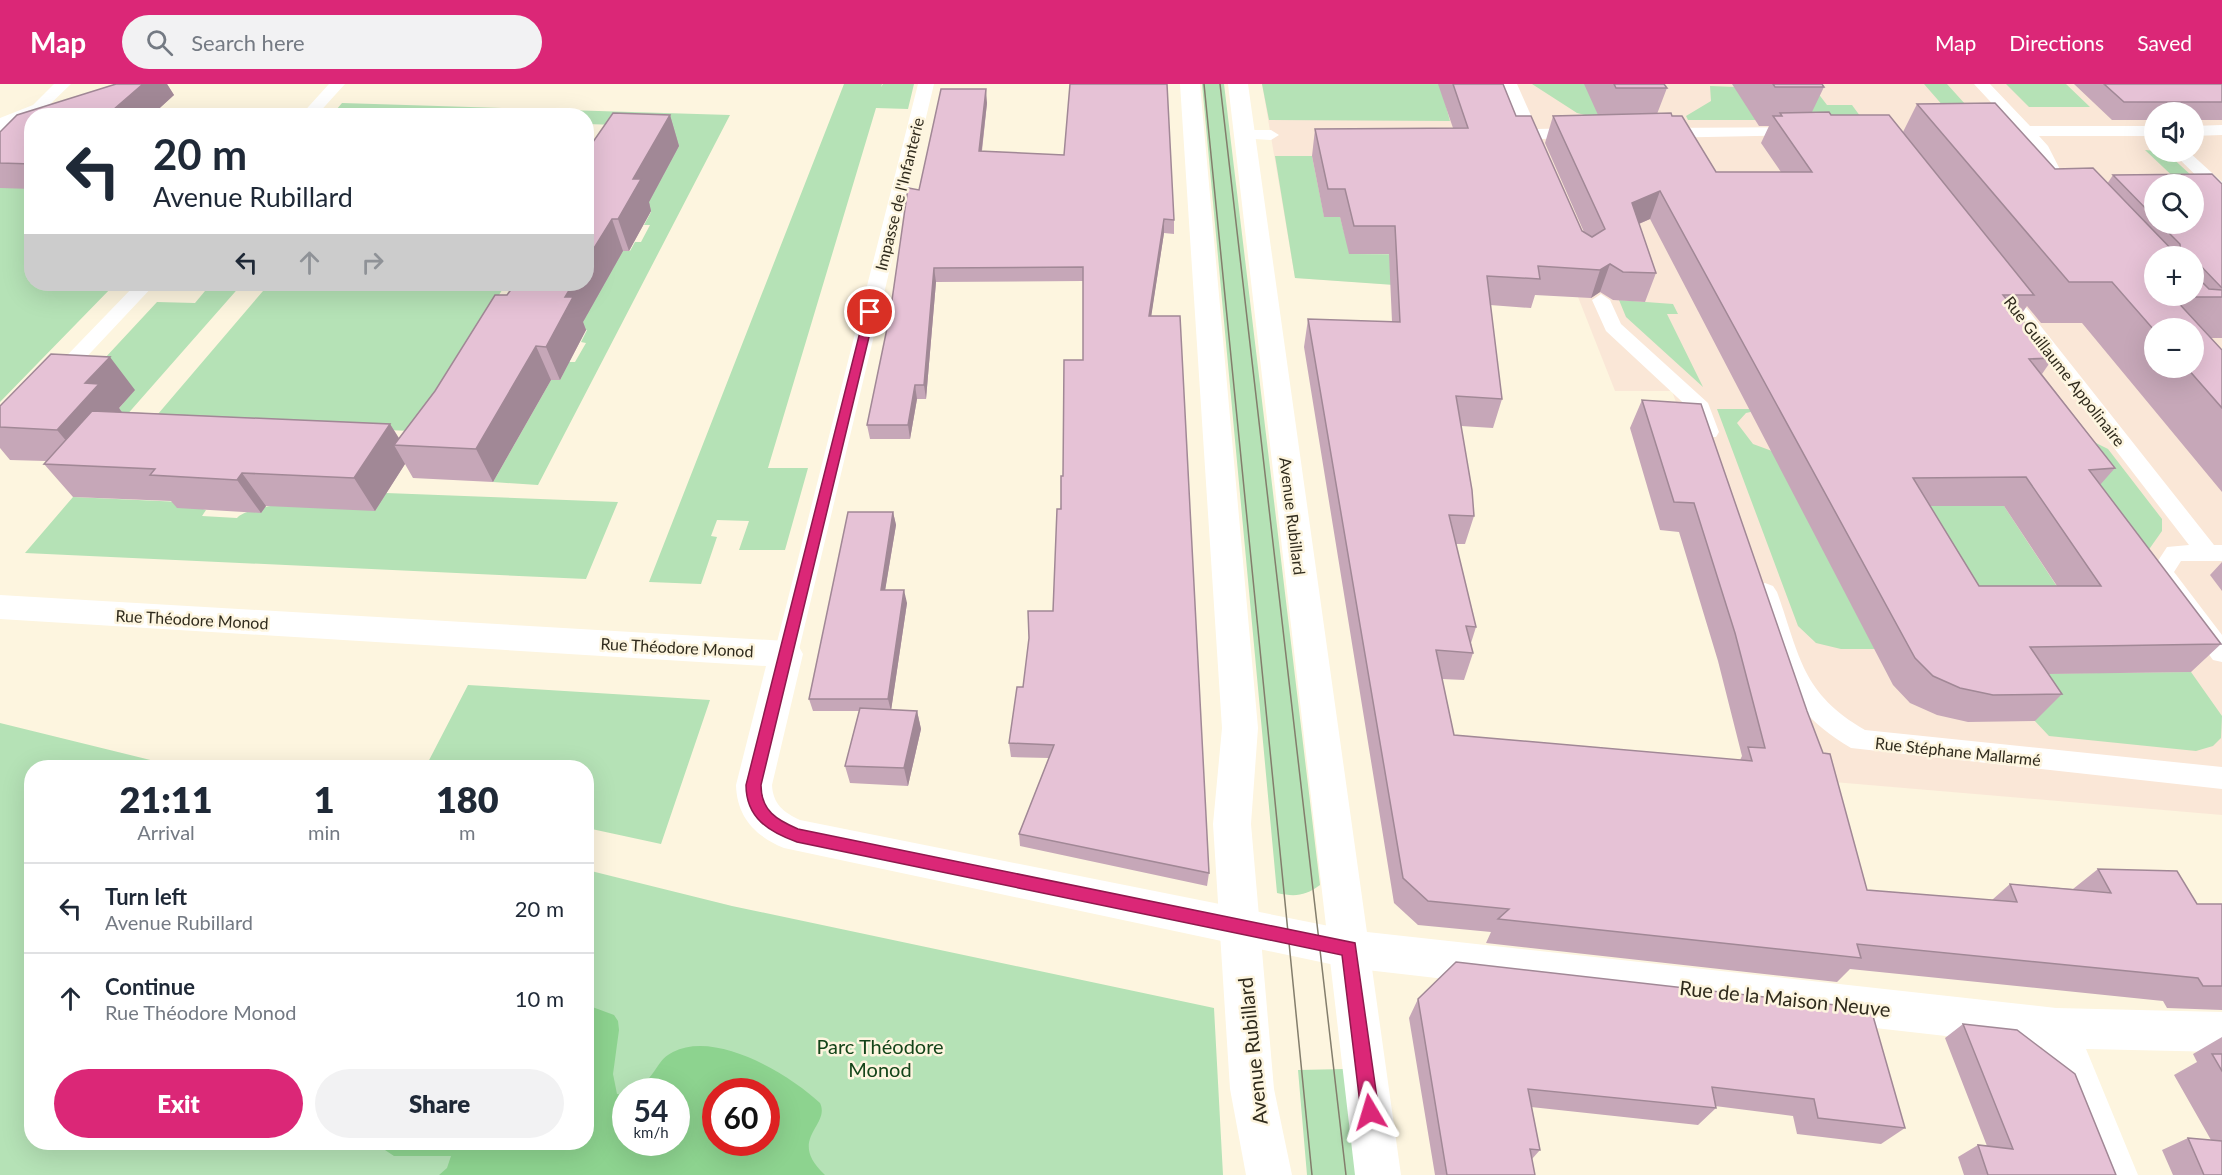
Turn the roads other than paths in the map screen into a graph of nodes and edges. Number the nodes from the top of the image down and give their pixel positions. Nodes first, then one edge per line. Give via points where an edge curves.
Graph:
1 (63, 84) edge
2 (337, 84) edge
3 (926, 84) edge
4 (1190, 84) edge
5 (1238, 84) edge
6 (1509, 84) edge
7 (1982, 84) edge
8 (42, 108) edge
9 (314, 108) edge
10 (24, 118) edge
11 (0, 127) edge
12 (2222, 130) edge
13 (2026, 131) junction
14 (2144, 131) edge
15 (2204, 131) edge
16 (1820, 132) edge
17 (1973, 132) edge
18 (1599, 133) edge
19 (1645, 133) edge
20 (1530, 134) junction
21 (1541, 158) edge
22 (2191, 162) edge
23 (2222, 191) edge
24 (2072, 200) edge
25 (1988, 273) edge
26 (139, 291) edge
27 (1601, 300) edge
28 (44, 390) edge
29 (1716, 452) edge
30 (2215, 553) edge
31 (1759, 573) edge
32 (0, 607) edge
33 (2222, 653) edge
34 (786, 654) junction
35 (2222, 778) edge
36 (1230, 925) junction
37 (1349, 949) junction
38 (2056, 1028) junction
39 (2222, 1032) edge
40 (1269, 1175) edge
41 (1378, 1175) edge
42 (2115, 1175) edge

1 - 8 lane
2 - 9 lane
3 - 34 lane, Impasse de l'Infanterie
4 - 36 main road, Avenue Rubillard via 1240,728 1231,811
5 - 37 main road, Avenue Rubillard via 1258,135
6 - 20 lane
7 - 13 lane
10 - 11 lane
12 - 15 lane
13 - 14 lane
13 - 17 lane
13 - 24 lane via 2040,146
16 - 19 lane
18 - 20 lane
20 - 21 lane
22 - 23 lane
25 - 30 lane, Rue Guillaume Appolinaire
26 - 28 lane
27 - 29 lane via 1613,327 1701,408
30 - 33 lane via 2175,553 2162,573
31 - 35 lane, Rue Stéphane Mallarmé via 1808,700 1832,724 1860,740
32 - 34 main road, Rue Théodore Monod
34 - 36 main road via 754,785 760,813 774,826 797,836
36 - 37 main road
36 - 40 main road, Avenue Rubillard via 1252,1089
37 - 38 main road, Rue de la Maison Neuve
37 - 41 main road, Avenue Rubillard
38 - 39 main road, Rue de la Maison Neuve
38 - 42 main road

